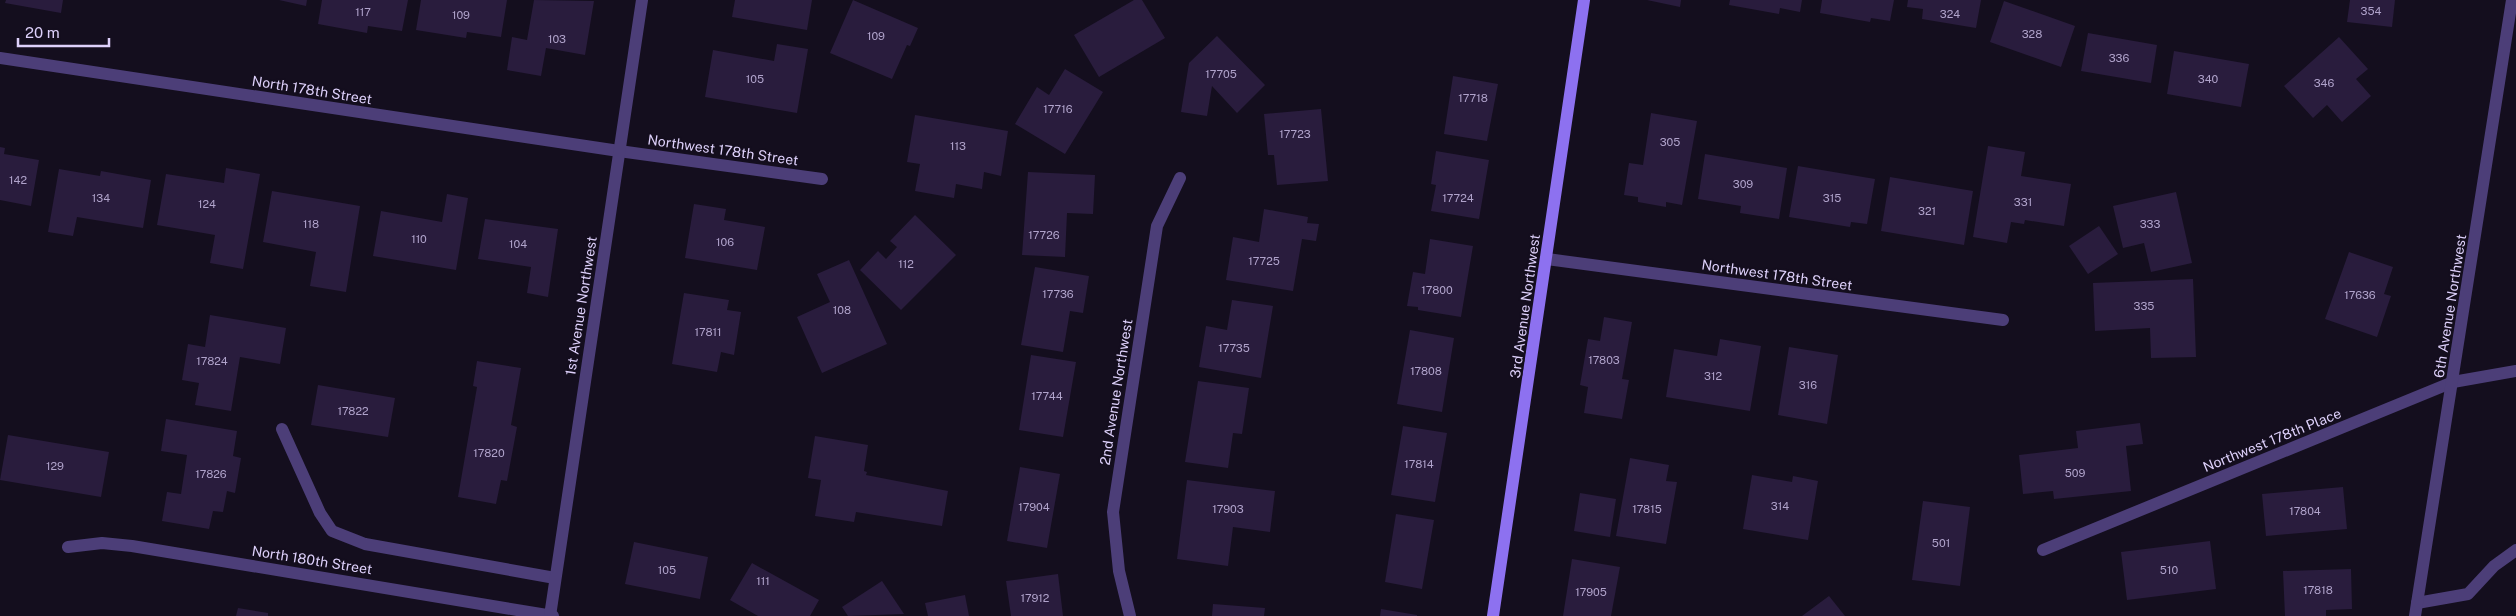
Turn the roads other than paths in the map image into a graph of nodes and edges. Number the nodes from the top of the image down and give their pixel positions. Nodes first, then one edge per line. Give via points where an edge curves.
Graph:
1 (642, 0) edge
2 (1584, 0) edge
3 (2512, 0) edge
4 (0, 58) edge
5 (619, 151) junction
6 (1180, 178) dead end
7 (822, 179) dead end
8 (1547, 258) junction
9 (2003, 320) dead end
10 (2516, 371) edge
11 (2453, 382) junction
12 (282, 429) dead end
13 (68, 547) dead end
14 (2043, 550) dead end
15 (2516, 550) edge
16 (555, 578) junction
17 (2417, 603) junction
18 (551, 615) edge
19 (1130, 616) edge
20 (1493, 616) edge
21 (2415, 616) edge

1 - 5 street, 1st Avenue Northwest
2 - 8 street, 3rd Avenue Northwest
3 - 11 street, 6th Avenue Northwest
4 - 5 street, North 178th Street
5 - 7 street, Northwest 178th Street
5 - 16 street, 1st Avenue Northwest
6 - 19 street, 2nd Avenue Northwest via 1157,226 1113,512 1119,571
8 - 9 street, Northwest 178th Street
8 - 20 street, 3rd Avenue Northwest
10 - 11 street, Northwest 178th Place
11 - 14 street, Northwest 178th Place
11 - 17 street, 6th Avenue Northwest
12 - 16 street via 320,513 332,531 365,544
13 - 18 street, North 180th Street via 102,543 132,546
15 - 17 street via 2494,566 2468,594
16 - 18 street, 1st Avenue Northwest
17 - 21 street, 6th Avenue Northwest

